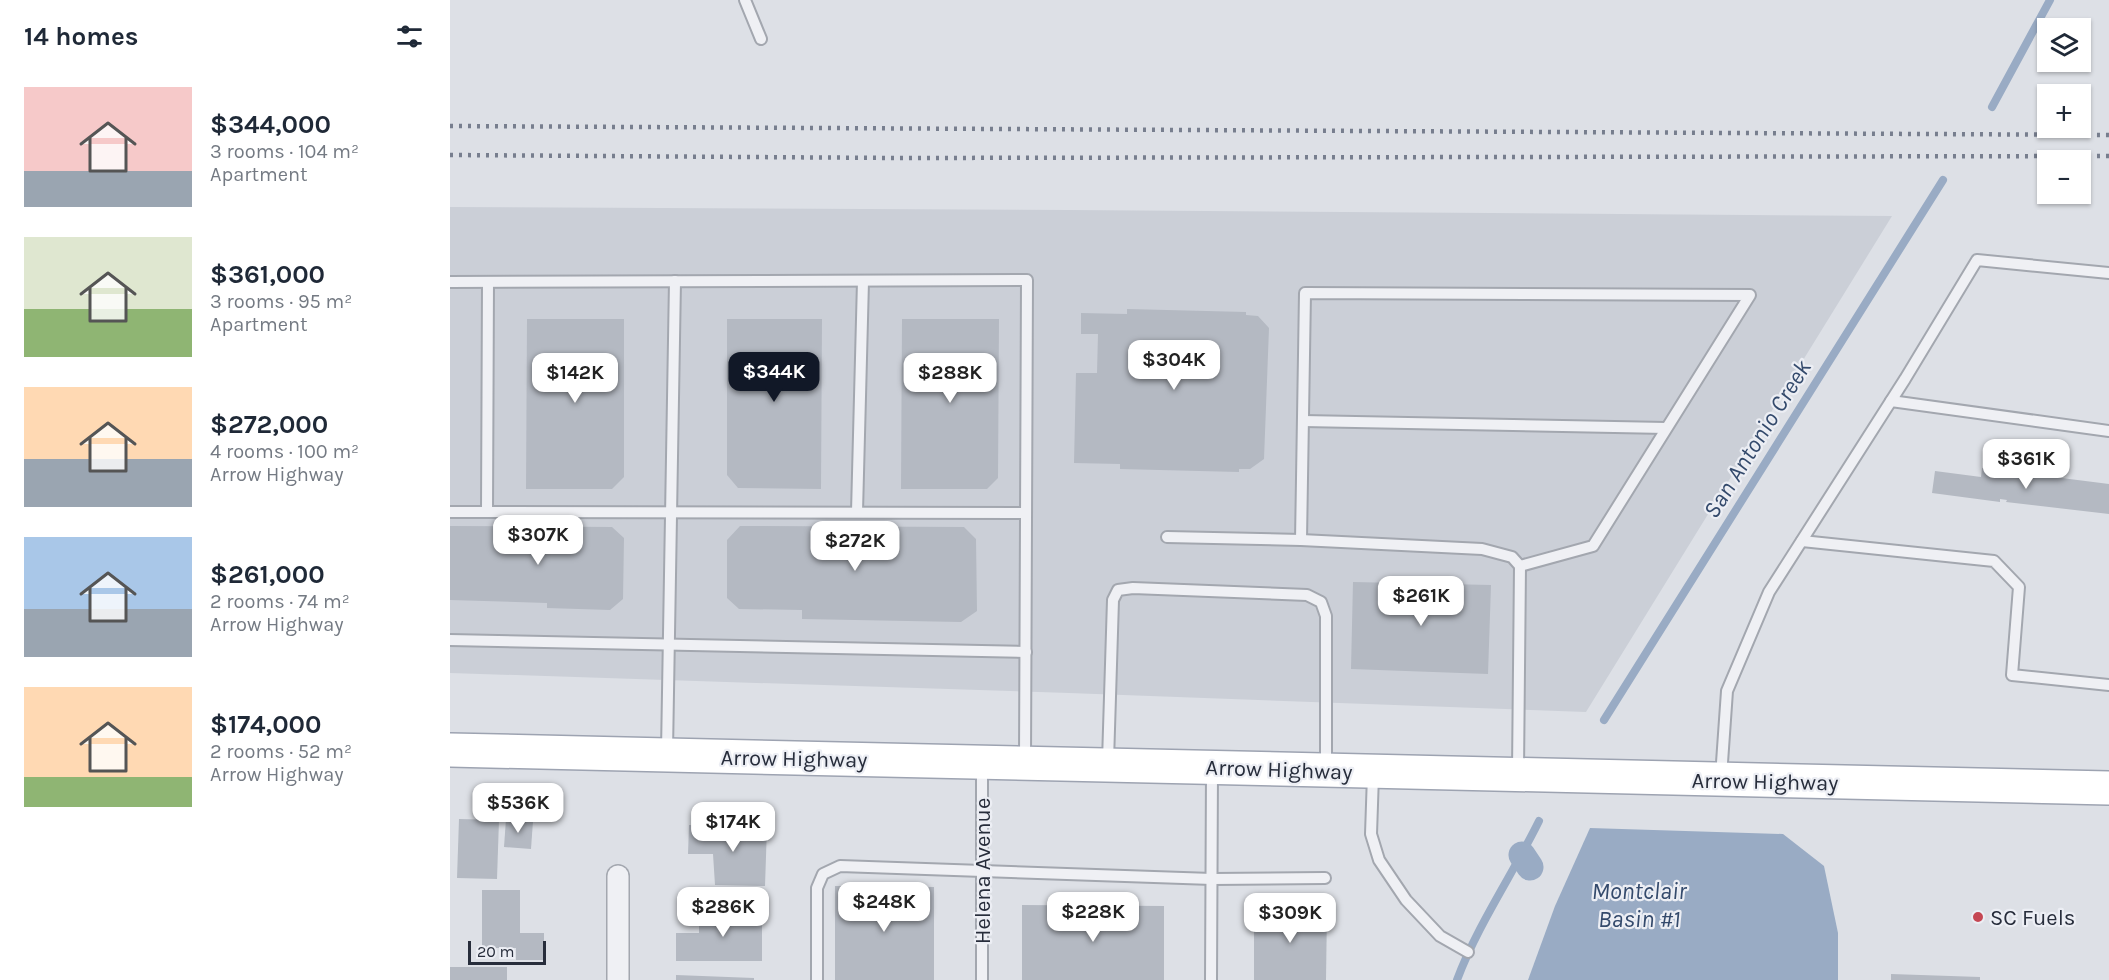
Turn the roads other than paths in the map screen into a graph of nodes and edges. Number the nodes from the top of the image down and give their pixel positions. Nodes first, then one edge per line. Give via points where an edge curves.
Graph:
1 (745, 0) edge
2 (761, 39) dead end
3 (2109, 273) edge
4 (863, 280) junction
5 (675, 281) junction
6 (450, 282) edge
7 (488, 282) junction
8 (1892, 400) junction
9 (1303, 421) junction
10 (1666, 428) junction
11 (2109, 431) edge
12 (671, 511) junction
13 (450, 512) edge
14 (487, 512) junction
15 (857, 512) junction
16 (1026, 513) junction
17 (1167, 537) dead end
18 (1301, 540) junction
19 (1802, 541) junction
20 (1520, 566) junction
21 (450, 640) edge
22 (669, 644) junction
23 (1026, 652) junction
24 (2109, 685) edge
25 (450, 750) edge
26 (667, 755) junction
27 (982, 762) junction
28 (1025, 763) junction
29 (1108, 765) junction
30 (1212, 767) junction
31 (1326, 770) junction
32 (1373, 772) junction
33 (1518, 775) junction
34 (1721, 780) junction
35 (2109, 788) edge
36 (982, 870) junction
37 (618, 876) dead end
38 (1325, 878) dead end
39 (1212, 879) junction
40 (1468, 952) dead end
41 (618, 980) edge
42 (817, 980) edge
43 (982, 980) edge
44 (1211, 980) edge

1 - 2 lane
3 - 8 lane via 1977,260
4 - 5 lane
4 - 15 lane
4 - 16 lane via 1027,280
5 - 7 lane
5 - 12 lane
6 - 7 lane
7 - 14 lane
8 - 11 lane
8 - 19 lane
9 - 10 lane
9 - 10 lane via 1305,293 1750,295
9 - 18 lane
10 - 20 lane via 1593,546
12 - 14 lane
12 - 15 lane
12 - 22 lane
13 - 14 lane
15 - 16 lane
16 - 23 lane
17 - 18 lane
18 - 20 lane via 1482,549 1512,557
19 - 24 lane via 1994,561 2019,587 2012,675
19 - 34 lane via 1769,592 1727,691
20 - 33 lane
21 - 22 lane
22 - 23 lane
22 - 26 lane
23 - 28 lane
25 - 26 main road, Arrow Highway
26 - 27 main road, Arrow Highway
27 - 28 main road, Arrow Highway
27 - 36 lane, Helena Avenue
28 - 29 main road, Arrow Highway
29 - 30 main road, Arrow Highway
29 - 31 lane via 1113,600 1119,590 1133,588 1307,595 1321,603 1326,616
30 - 31 main road, Arrow Highway
30 - 39 lane
31 - 32 main road, Arrow Highway
32 - 33 main road, Arrow Highway
32 - 40 lane via 1371,834 1379,860 1406,900 1440,936
33 - 34 main road, Arrow Highway
34 - 35 main road, Arrow Highway
36 - 39 lane
36 - 42 lane via 840,866 824,874 817,888
36 - 43 lane, Helena Avenue
37 - 41 street
38 - 39 lane
39 - 44 lane

